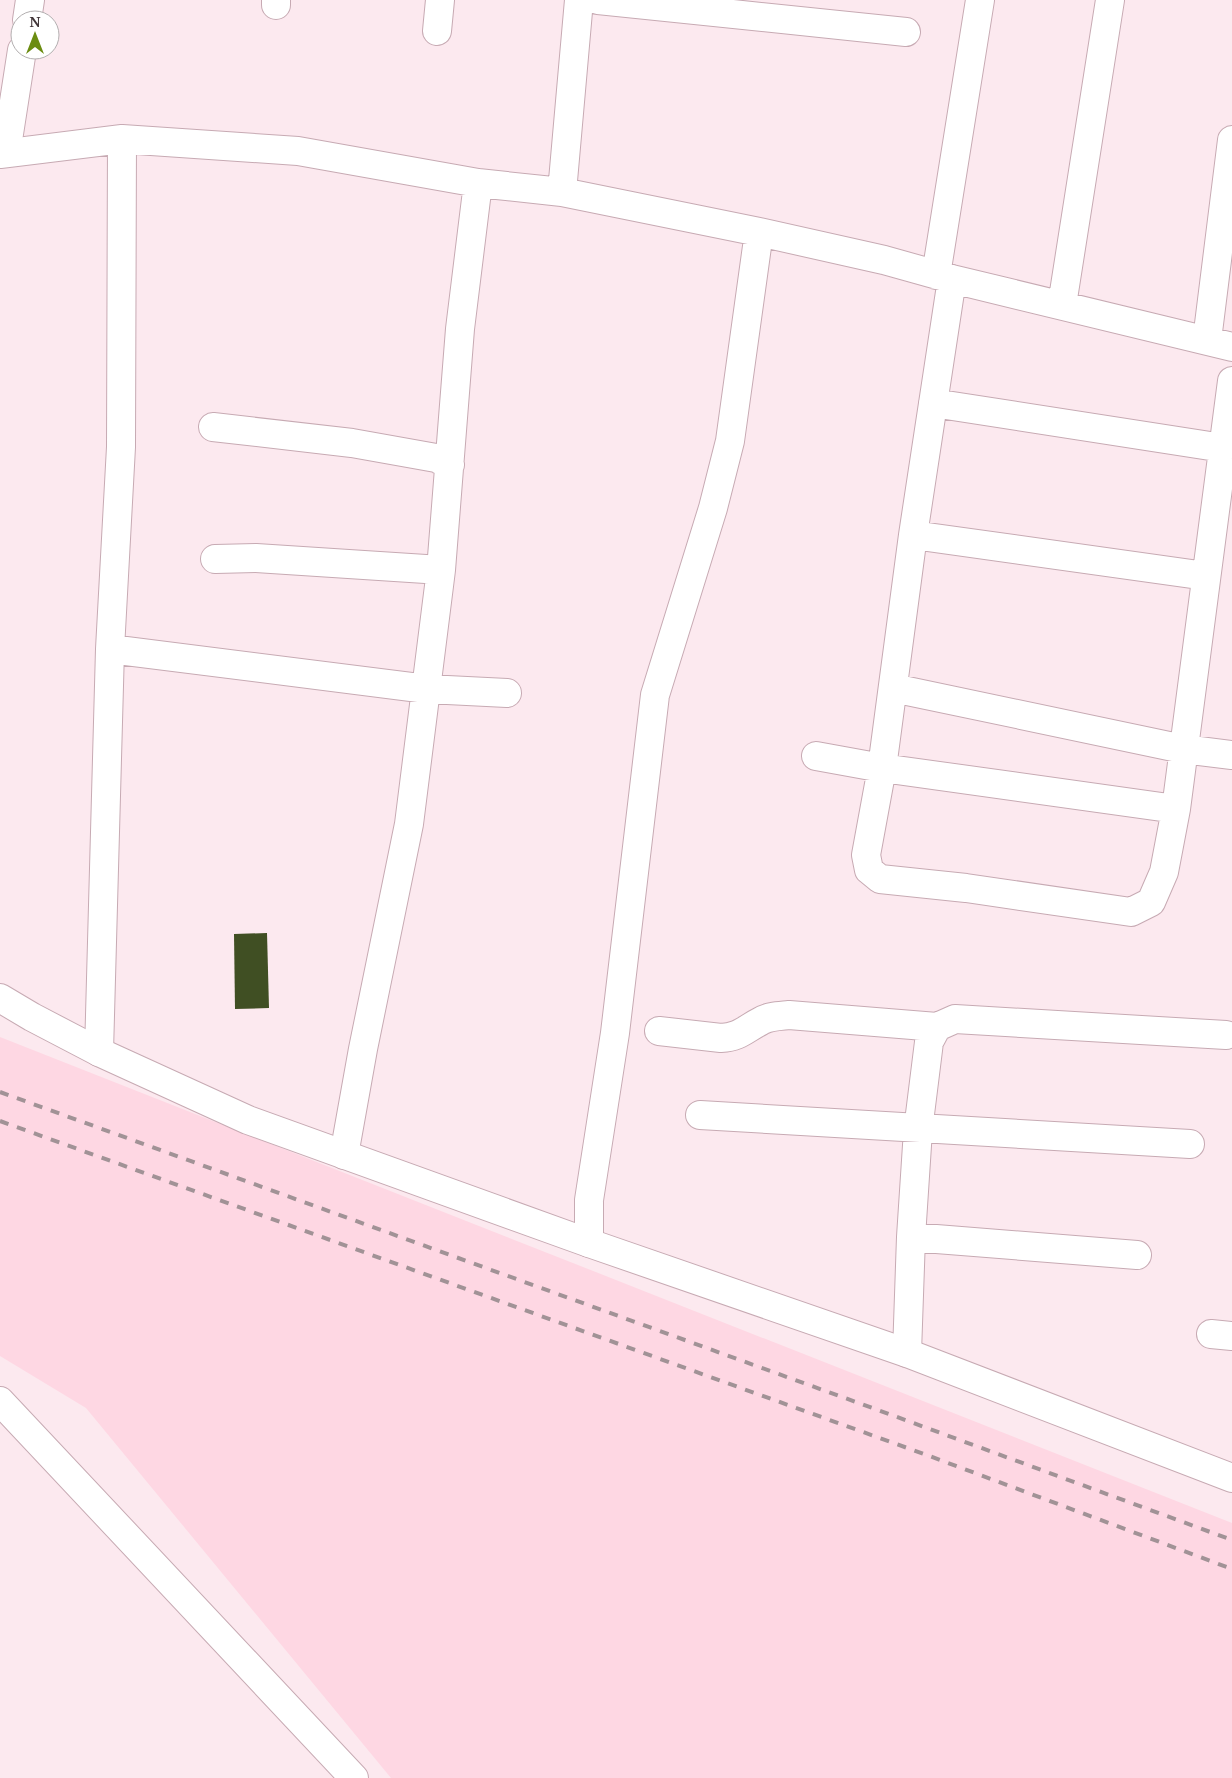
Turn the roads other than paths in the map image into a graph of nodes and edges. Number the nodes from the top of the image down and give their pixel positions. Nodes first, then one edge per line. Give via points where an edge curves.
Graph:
1 (440, 0) edge
2 (579, 0) edge
3 (598, 0) edge
4 (980, 0) edge
5 (1110, 0) edge
6 (437, 31) dead end
7 (906, 32) dead end
8 (20, 60) edge
9 (122, 139) junction
10 (1232, 140) edge
11 (3, 153) edge
12 (478, 183) junction
13 (562, 192) junction
14 (759, 232) junction
15 (944, 277) junction
16 (1062, 305) junction
17 (1219, 344) edge
18 (1232, 381) edge
19 (932, 403) junction
20 (213, 427) dead end
21 (1223, 448) junction
22 (450, 465) junction
23 (913, 535) junction
24 (215, 559) dead end
25 (441, 570) junction
26 (1206, 576) junction
27 (110, 649) junction
28 (893, 688) junction
29 (427, 689) junction
30 (507, 693) dead end
31 (1183, 749) junction
32 (1232, 755) edge
33 (816, 756) dead end
34 (882, 768) junction
35 (1176, 809) junction
36 (0, 998) edge
37 (937, 1027) junction
38 (659, 1032) dead end
39 (1226, 1035) dead end
40 (99, 1052) junction
41 (700, 1115) dead end
42 (918, 1127) junction
43 (1190, 1144) dead end
44 (344, 1155) junction
45 (910, 1237) junction
46 (589, 1243) junction
47 (1137, 1255) dead end
48 (907, 1353) junction
49 (0, 1401) edge
50 (1232, 1478) edge
51 (354, 1778) edge

1 - 6 street
2 - 13 street
3 - 7 street
4 - 15 street
5 - 16 street
8 - 11 street
9 - 11 street
9 - 12 street via 298,151
9 - 27 street via 121,446
10 - 17 street
12 - 13 street
12 - 22 street via 460,329
13 - 14 street
14 - 15 street
14 - 46 street via 730,441 713,508 654,695 615,1033 588,1200
15 - 16 street
15 - 19 street
16 - 17 street
18 - 21 street
19 - 21 street
19 - 23 street
20 - 22 street via 352,443 436,458
21 - 26 street
22 - 25 street
23 - 26 street
23 - 28 street
24 - 25 street via 265,558
25 - 29 street
26 - 31 street
27 - 29 street
27 - 40 street
28 - 31 street
28 - 34 street
29 - 30 street
29 - 44 street via 409,824
31 - 32 street
31 - 35 street
33 - 34 street
34 - 35 street
34 - 35 street via 866,855 869,870 880,879 1131,912 1151,902 1164,872
36 - 40 street
37 - 38 street via 788,1015 762,1020 729,1038
37 - 39 street via 955,1019
37 - 42 street via 929,1042
40 - 44 street via 248,1120
41 - 42 street
42 - 43 street
42 - 45 street
44 - 46 street
45 - 47 street
45 - 48 street
46 - 48 street
48 - 50 street
49 - 51 street

